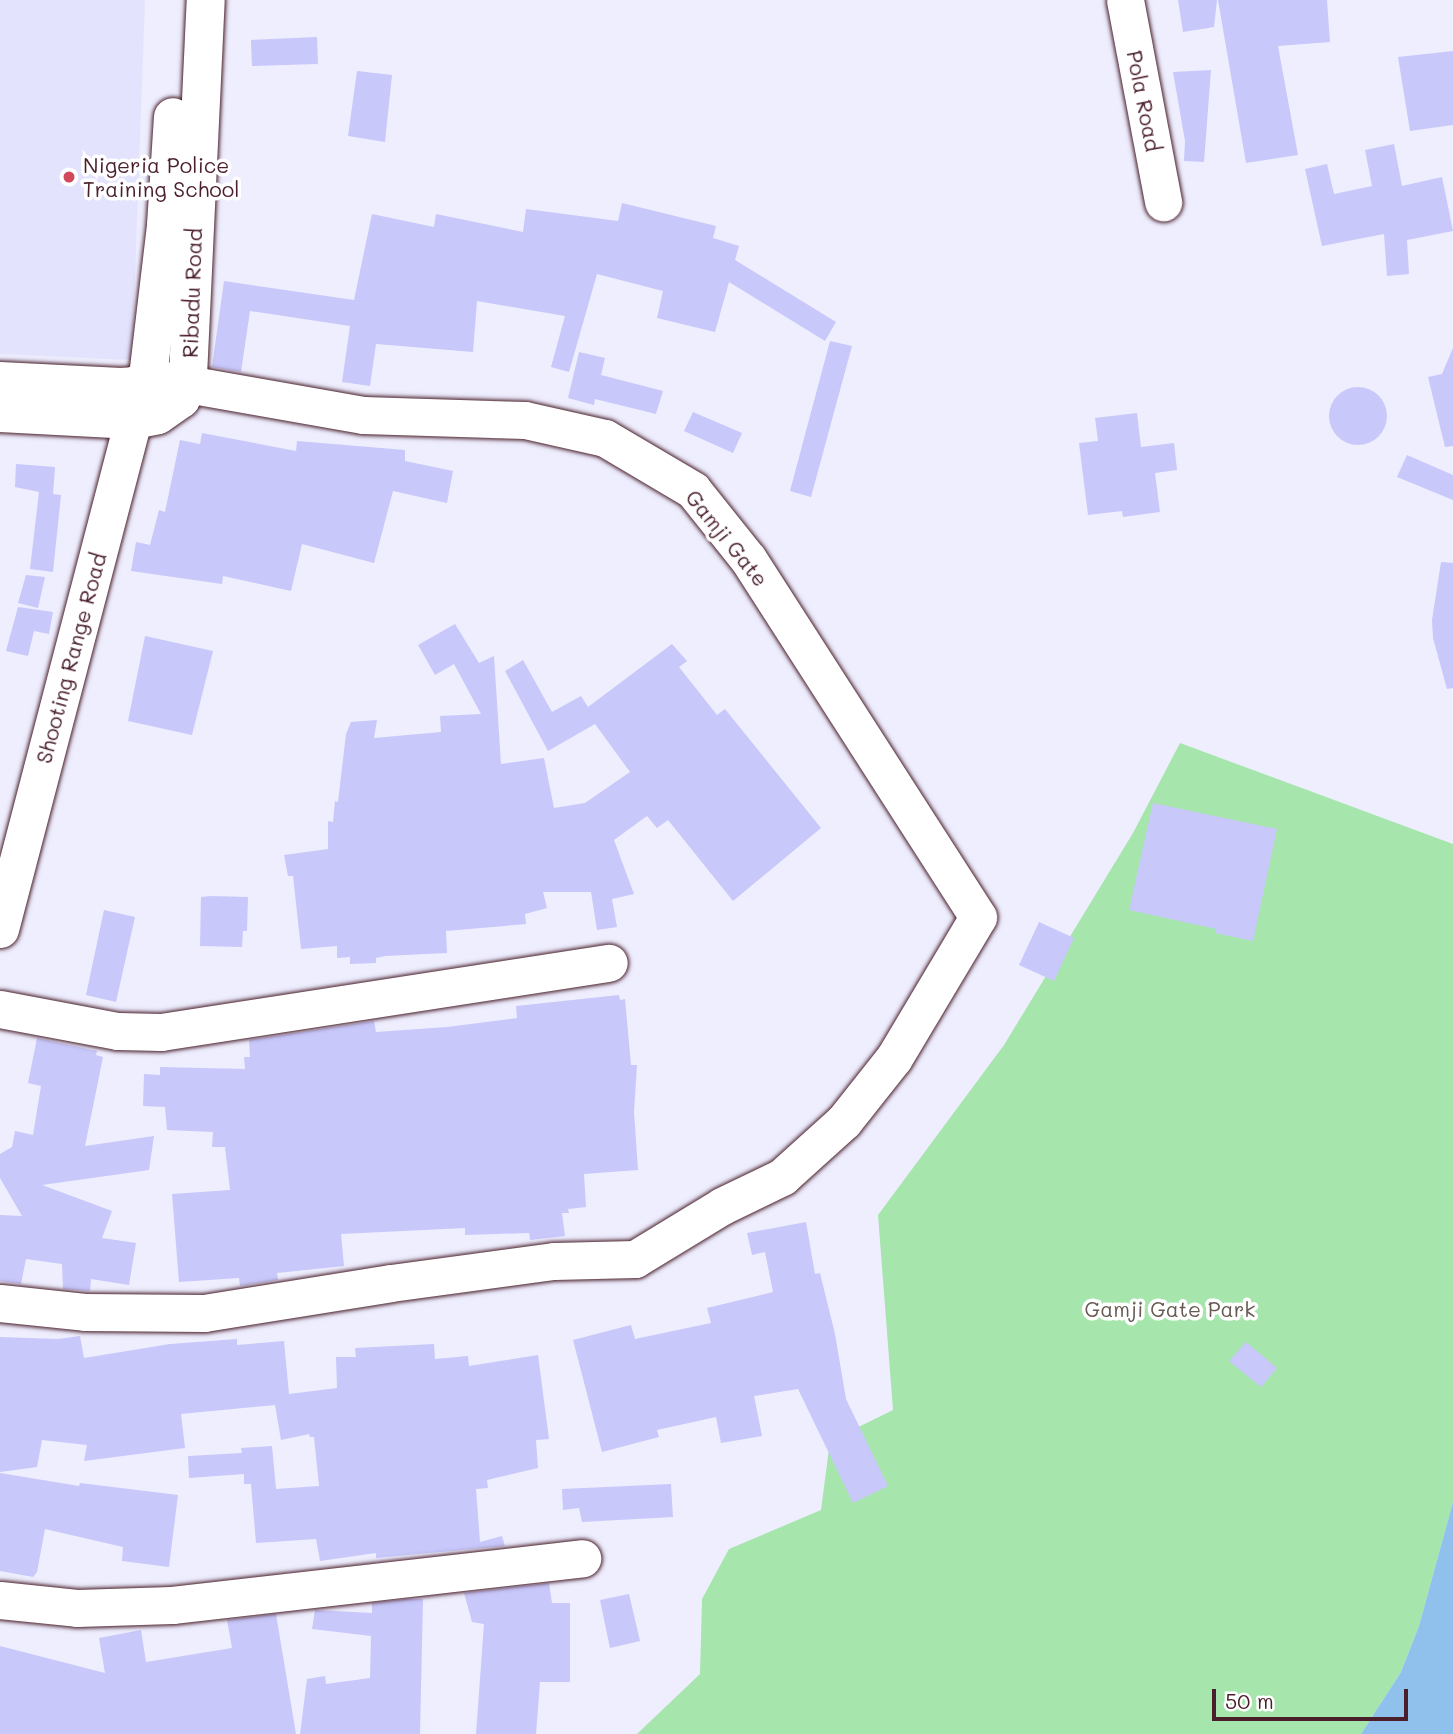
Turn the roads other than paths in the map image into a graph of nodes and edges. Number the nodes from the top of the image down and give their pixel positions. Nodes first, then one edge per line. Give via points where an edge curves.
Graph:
1 (180, 0) edge
2 (206, 0) edge
3 (1125, 0) edge
4 (1163, 202) dead end
5 (0, 382) edge
6 (187, 383) junction
7 (135, 392) junction
8 (0, 413) edge
9 (0, 929) edge
10 (609, 962) dead end
11 (0, 1009) edge
12 (0, 1303) edge
13 (582, 1558) dead end
14 (0, 1600) edge

1 - 7 main road via 166,225
2 - 6 main road, Ribadu Road
3 - 4 street, Pola Road
5 - 7 main road
6 - 7 main road, Ribadu Road via 171,409
6 - 12 street, Gamji Gate via 363,415 524,420 605,438 693,490 748,559 978,917 894,1058 844,1121 782,1177 722,1206 635,1259 554,1261 204,1313 85,1312
7 - 8 main road, Ribadu Road
7 - 9 street, Shooting Range Road
10 - 11 street via 161,1032 118,1031
13 - 14 street via 172,1605 77,1608

